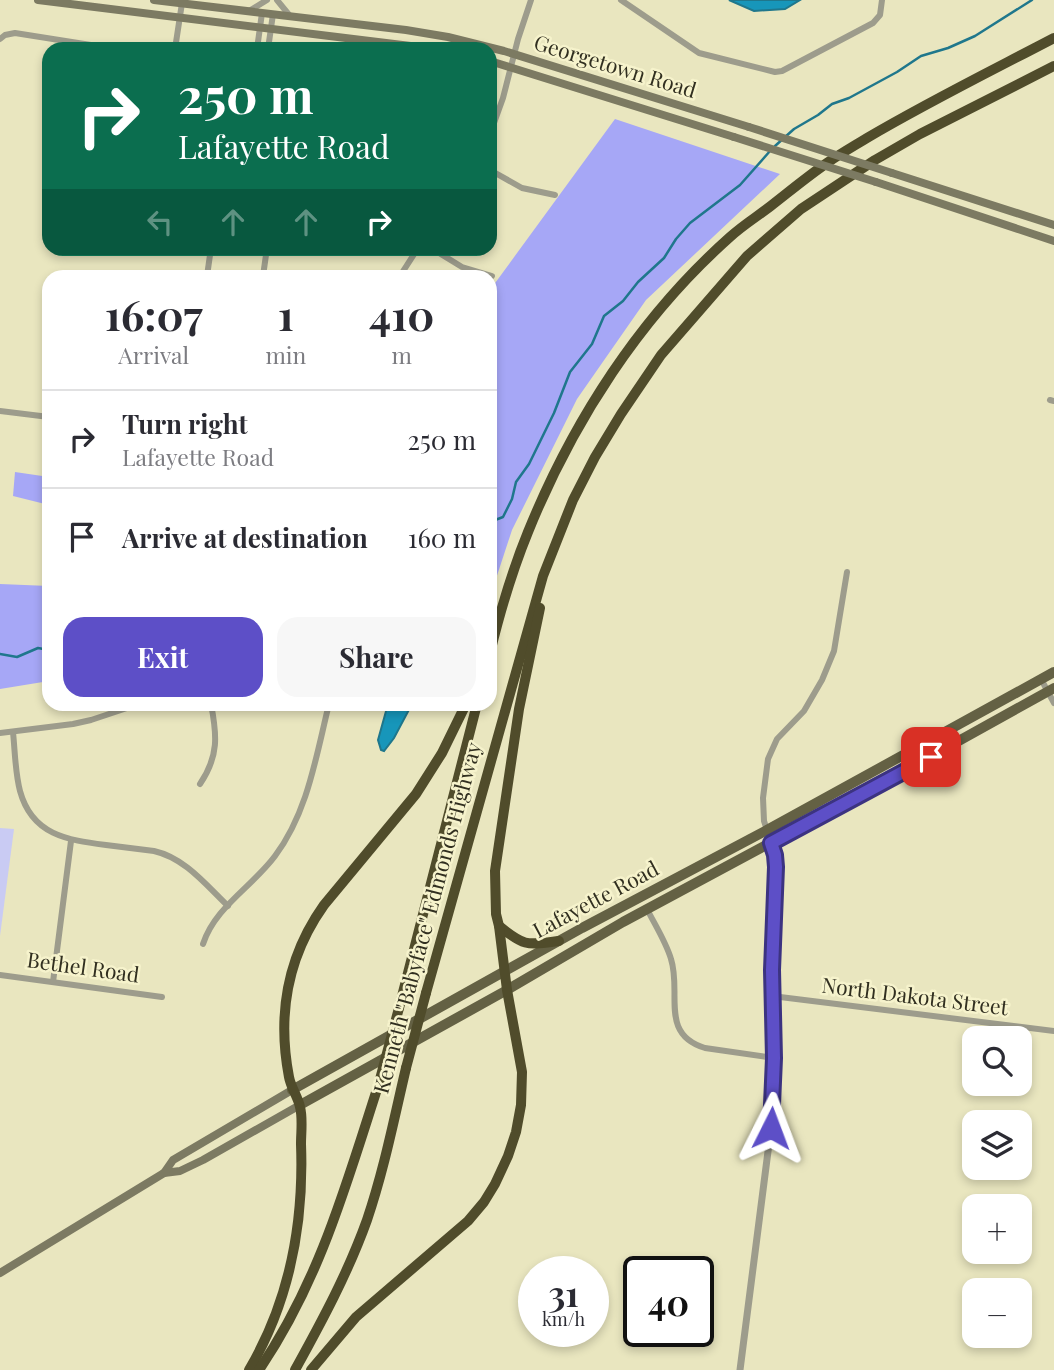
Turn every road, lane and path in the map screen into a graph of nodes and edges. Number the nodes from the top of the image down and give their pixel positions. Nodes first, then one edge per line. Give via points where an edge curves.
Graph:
1 (38, 0) edge
2 (154, 0) edge
3 (267, 0) edge
4 (278, 0) edge
5 (531, 0) edge
6 (621, 0) edge
7 (882, 0) edge
8 (182, 3) junction
9 (249, 11) junction
10 (262, 13) junction
11 (273, 14) junction
12 (290, 16) junction
13 (180, 17) junction
14 (260, 27) junction
15 (271, 28) junction
16 (1, 37) edge
17 (1054, 38) edge
18 (72, 42) edge
19 (176, 42) edge
20 (258, 42) edge
21 (269, 42) edge
22 (380, 42) edge
23 (462, 42) edge
24 (497, 55) edge
25 (497, 61) edge
26 (513, 61) junction
27 (1054, 66) edge
28 (497, 117) edge
29 (497, 174) edge
30 (555, 195) dead end
31 (1054, 225) edge
32 (1054, 241) edge
33 (444, 256) edge
34 (472, 270) edge
35 (0, 411) edge
36 (42, 416) edge
37 (578, 492) junction
38 (846, 572) dead end
39 (506, 593) junction
40 (497, 618) edge
41 (497, 627) edge
42 (1054, 672) edge
43 (1041, 678) junction
44 (1051, 689) edge
45 (1054, 703) edge
46 (117, 711) edge
47 (212, 711) edge
48 (327, 711) edge
49 (463, 711) edge
50 (475, 711) edge
51 (13, 732) junction
52 (0, 733) edge
53 (200, 784) dead end
54 (767, 830) junction
55 (71, 841) junction
56 (771, 843) junction
57 (228, 906) junction
58 (648, 909) junction
59 (499, 926) junction
60 (559, 941) junction
61 (203, 944) dead end
62 (505, 971) junction
63 (0, 975) edge
64 (53, 982) junction
65 (507, 990) junction
66 (772, 996) junction
67 (162, 997) dead end
68 (1054, 1031) edge
69 (774, 1058) junction
70 (292, 1090) junction
71 (300, 1105) junction
72 (164, 1173) junction
73 (0, 1273) edge
74 (250, 1370) edge
75 (259, 1370) edge
76 (295, 1370) edge
77 (311, 1370) edge
78 (740, 1370) edge

1 - 13 main road
2 - 8 main road, Georgetown Road
3 - 9 street
4 - 12 street
5 - 26 street
6 - 7 street via 699,53 775,72 873,23 880,15
8 - 9 main road, Georgetown Road
8 - 13 street
9 - 10 main road, Georgetown Road
10 - 11 main road, Georgetown Road
10 - 14 street
11 - 12 main road, Georgetown Road
11 - 15 street
12 - 23 main road, Georgetown Road
13 - 14 main road
13 - 19 street
14 - 15 main road
14 - 20 street
15 - 21 street
15 - 22 main road
16 - 18 street via 15,33
17 - 39 highway via 900,118 827,162 731,236 698,268 640,335 576,430 534,515
24 - 26 main road, Georgetown Road
25 - 26 main road, Georgetown Road
26 - 28 street
26 - 31 main road, Georgetown Road, bridge via 749,127
26 - 32 main road, Georgetown Road, bridge
27 - 37 highway, Kenneth "Babyface" Edmonds Highway via 875,160 801,209 747,256 649,372
29 - 30 street via 522,188
33 - 34 street
35 - 36 street
37 - 59 highway via 543,597 522,695 495,871
37 - 76 highway, Kenneth "Babyface" Edmonds Highway, bridge via 538,592 367,1219 333,1300
38 - 54 street via 834,651 822,680 768,759 763,798
39 - 40 highway
39 - 41 highway
42 - 43 main road, Lafayette Road
43 - 44 street
43 - 54 main road, Lafayette Road
44 - 45 street
44 - 56 main road, Lafayette Road
46 - 51 street via 82,722
47 - 53 street via 215,749
48 - 57 street via 295,824 274,857
49 - 70 highway via 416,794 304,936 291,971 283,1034
50 - 75 highway, Kenneth "Babyface" Edmonds Highway, bridge via 379,1083 342,1199 314,1272
51 - 52 street
51 - 55 street via 18,782 26,807 44,828
54 - 56 street
54 - 60 main road, Lafayette Road
55 - 57 street via 168,855
55 - 64 street
56 - 58 main road, Lafayette Road
56 - 66 street via 776,867
57 - 61 street via 213,922
58 - 65 main road, Lafayette Road
58 - 69 street via 671,958 676,1024 684,1037 705,1048
59 - 60 highway via 522,942
59 - 62 highway
60 - 62 main road, Lafayette Road
62 - 65 highway
62 - 70 main road, Lafayette Road
63 - 64 street, Bethel Road
64 - 67 street, Bethel Road
65 - 71 main road, Lafayette Road
65 - 77 highway via 522,1094 512,1146 495,1184 464,1226 356,1317
66 - 68 street, North Dakota Street
66 - 69 street
69 - 78 street via 771,1128
70 - 71 highway
70 - 72 main road, Lafayette Road via 173,1160
71 - 72 main road, Lafayette Road via 204,1160
71 - 74 highway via 302,1181 294,1250 277,1311
72 - 73 main road, Lafayette Road

